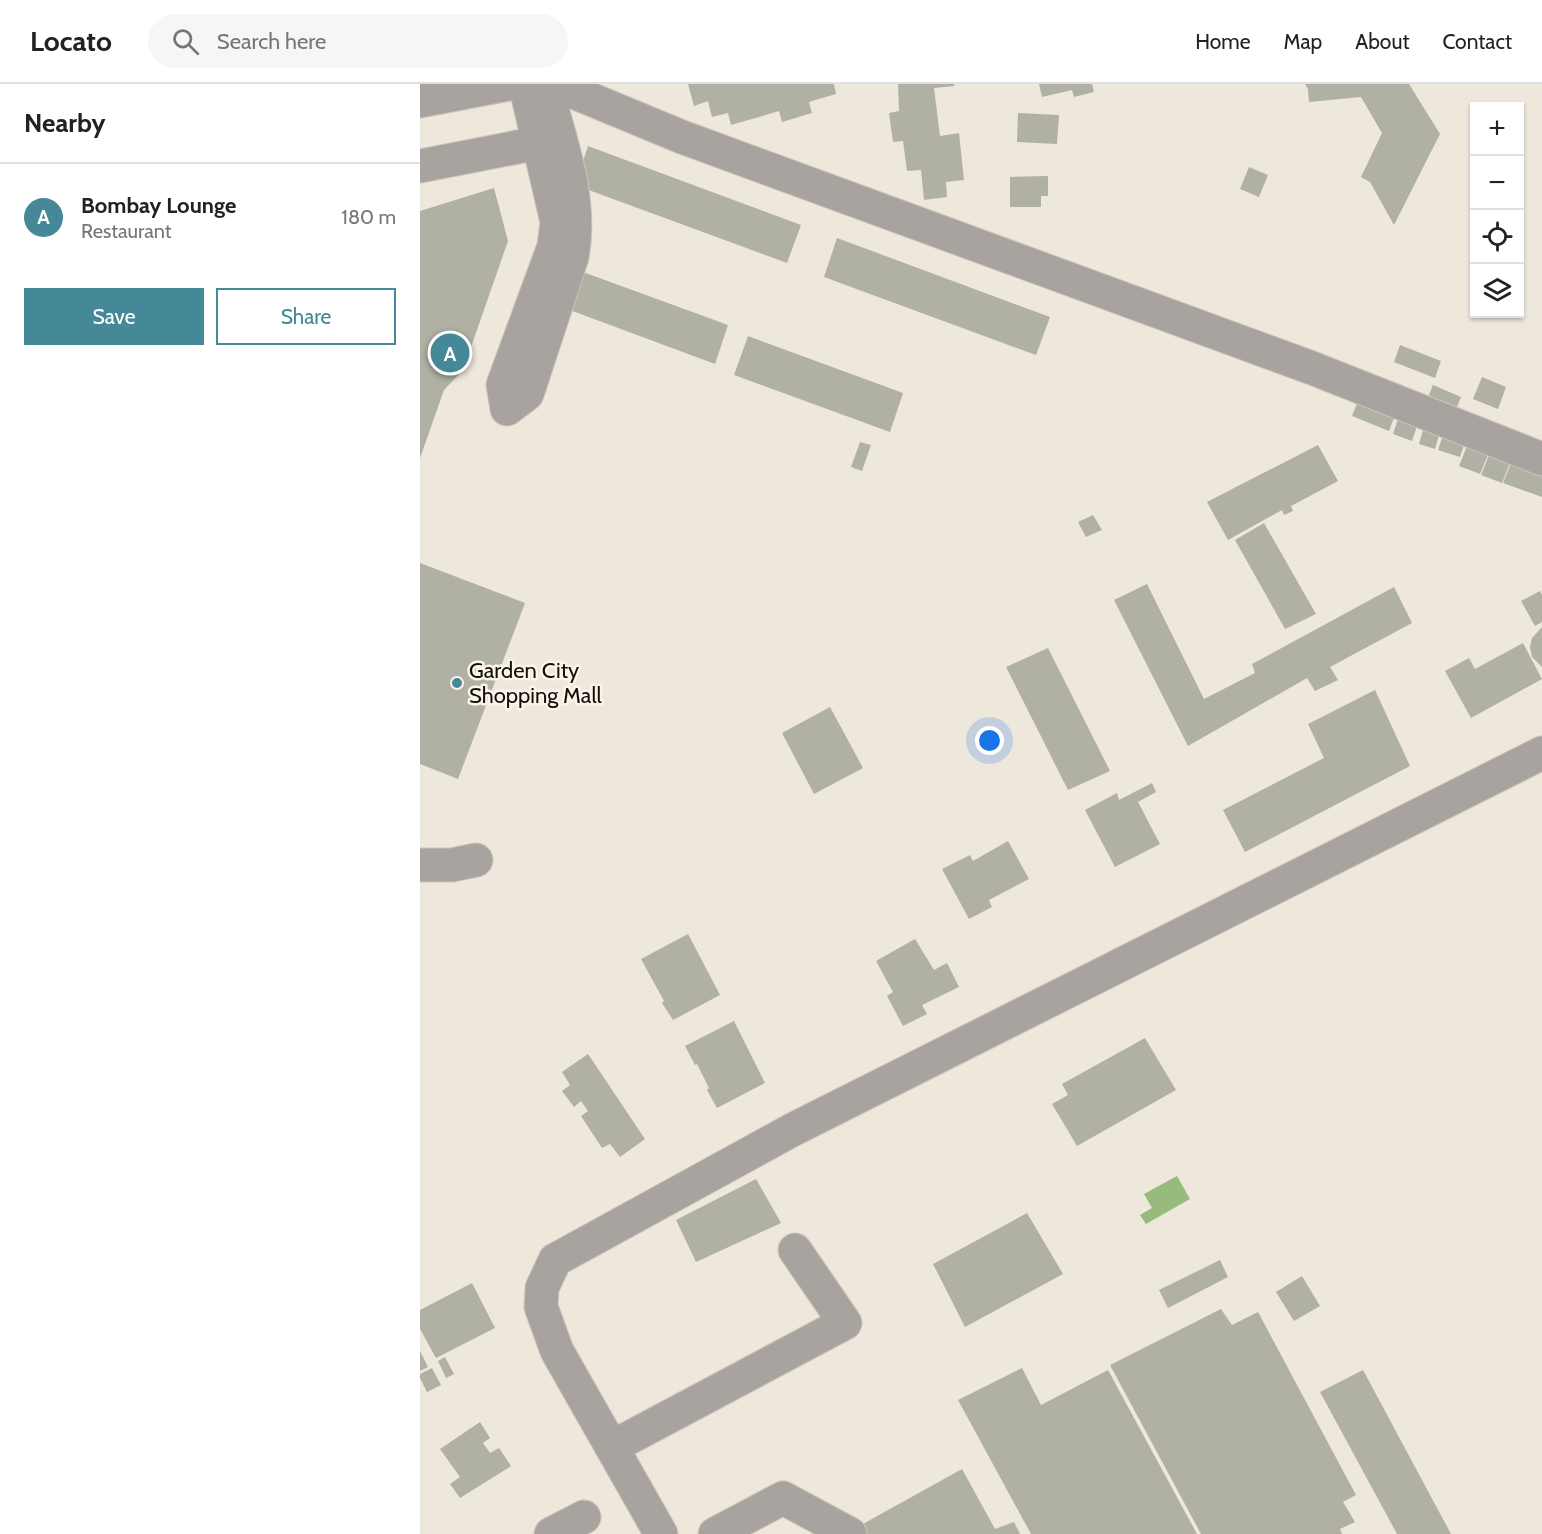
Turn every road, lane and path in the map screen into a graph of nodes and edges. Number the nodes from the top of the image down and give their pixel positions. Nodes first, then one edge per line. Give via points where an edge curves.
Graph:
1 (509, 84) edge
2 (525, 84) edge
3 (545, 84) edge
4 (554, 84) edge
5 (420, 101) edge
6 (538, 143) junction
7 (420, 166) edge
8 (1542, 459) edge
9 (1542, 753) edge
10 (476, 860) dead end
11 (420, 865) edge
12 (795, 1250) dead end
13 (612, 1448) junction
14 (584, 1517) dead end
15 (550, 1534) edge
16 (661, 1534) edge
17 (716, 1534) edge
18 (850, 1534) edge

1 - 5 street
2 - 6 street
3 - 6 street via 574,199 575,242 527,394 507,410 503,386 554,246 557,222
4 - 8 street via 682,137 1312,368
6 - 7 street
9 - 13 street via 792,1130 555,1260 542,1288 541,1307 557,1351
10 - 11 street
12 - 13 street via 845,1323
13 - 16 street
14 - 15 street
17 - 18 street via 783,1498

